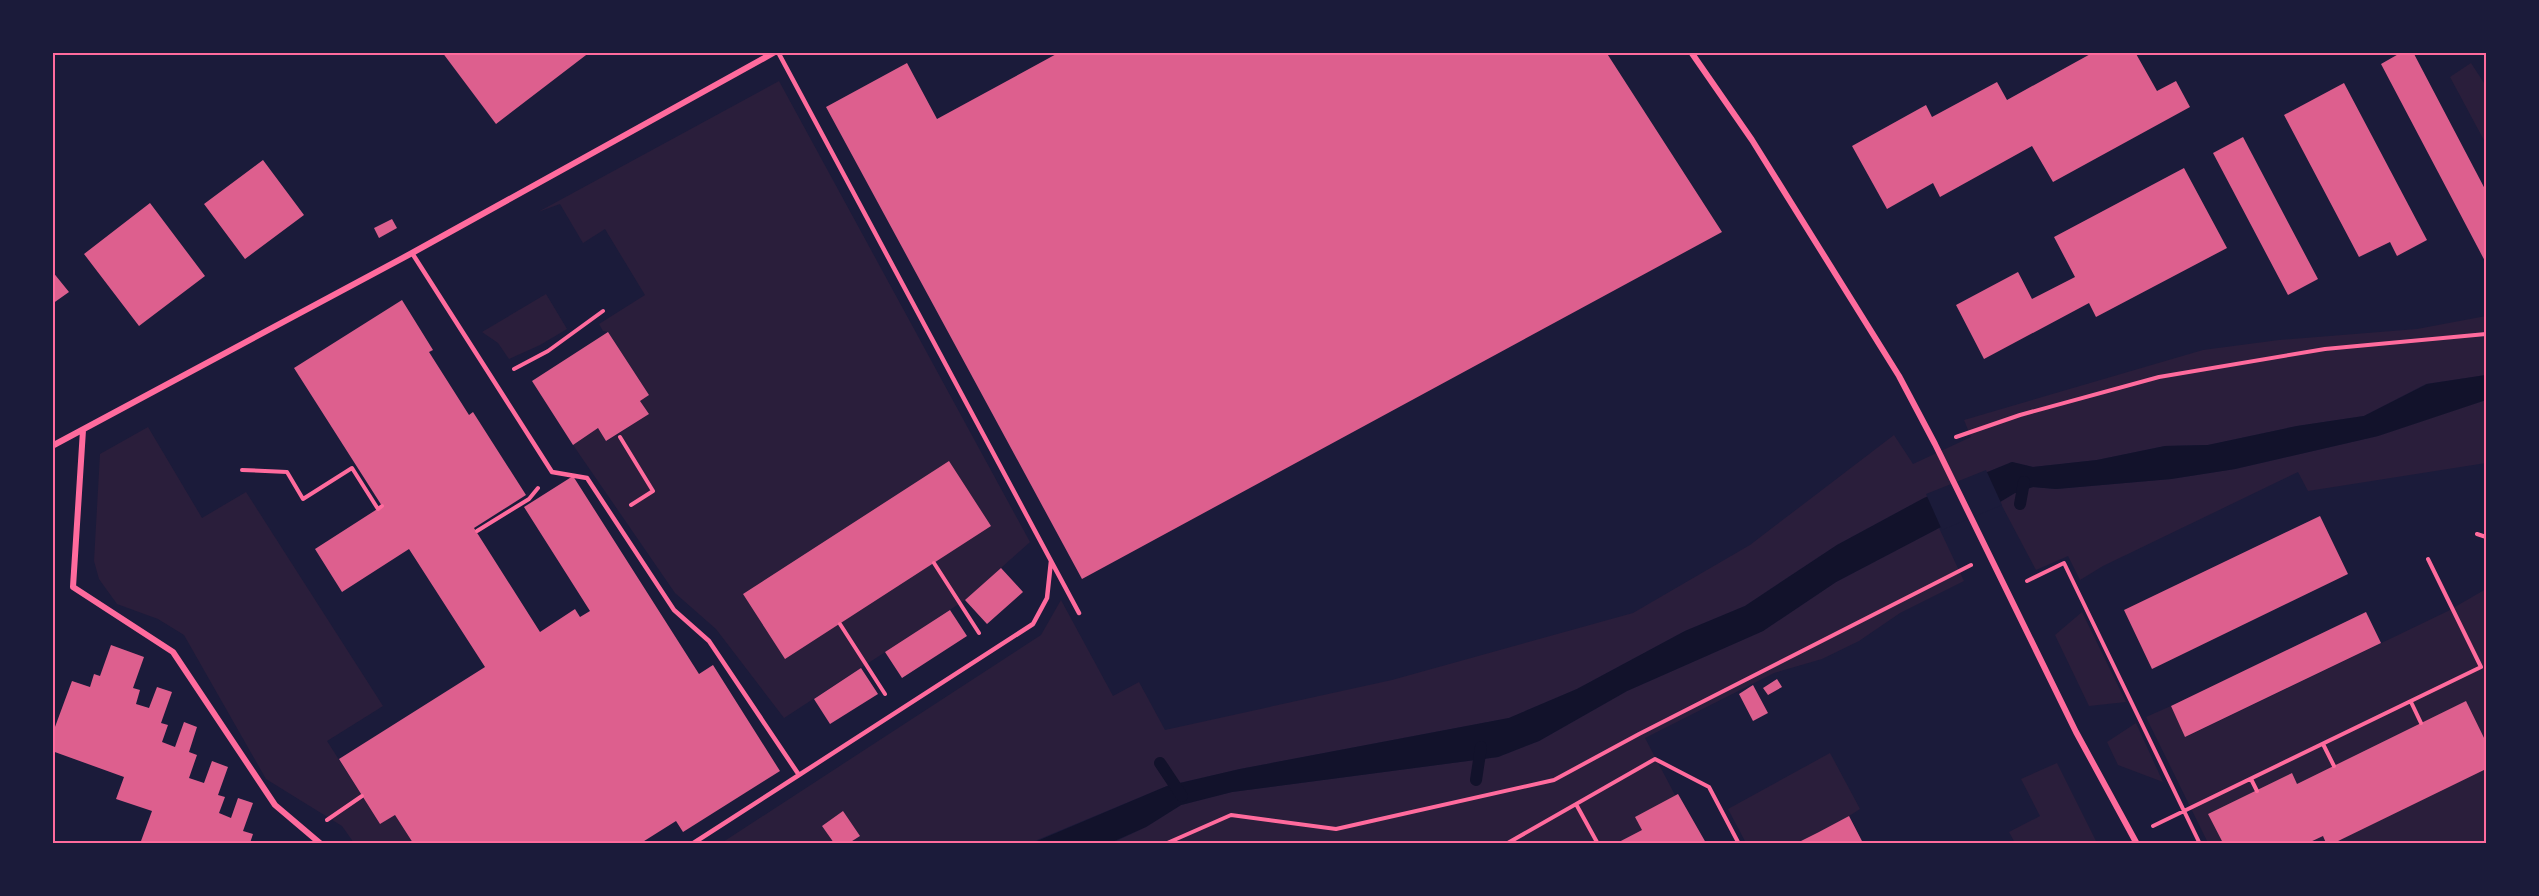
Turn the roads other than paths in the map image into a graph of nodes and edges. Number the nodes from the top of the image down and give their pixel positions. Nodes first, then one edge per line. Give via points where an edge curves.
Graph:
1 (777, 52) edge
2 (1691, 52) edge
3 (412, 253) junction
4 (83, 430) junction
5 (52, 446) edge
6 (1051, 561) junction
7 (1079, 613) dead end
8 (799, 775) junction
9 (321, 843) edge
10 (692, 843) edge
11 (2138, 843) edge

1 - 3 street
1 - 6 lane
2 - 11 street via 1752,140 1861,313 1935,444 2076,732
3 - 4 street
3 - 8 lane via 552,472 587,478 674,610 709,641
4 - 5 street
4 - 9 street via 73,587 172,652 275,805
6 - 7 lane
6 - 8 lane via 1047,598 1033,624
8 - 10 lane

